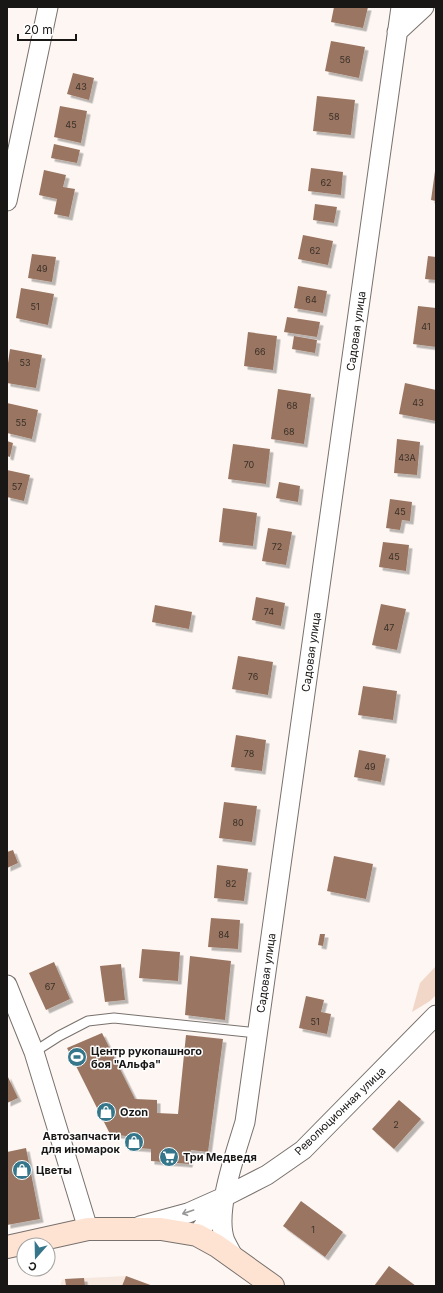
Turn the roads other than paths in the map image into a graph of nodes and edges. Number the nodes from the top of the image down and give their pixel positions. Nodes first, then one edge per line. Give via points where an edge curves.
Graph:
1 (48, 7) edge
2 (400, 7) edge
3 (424, 7) edge
4 (397, 32) junction
5 (7, 201) edge
6 (7, 985) edge
7 (436, 1015) edge
8 (258, 1033) junction
9 (34, 1052) junction
10 (224, 1197) junction
11 (131, 1228) junction
12 (88, 1229) junction
13 (197, 1235) junction
14 (7, 1247) edge
15 (234, 1258) junction
16 (273, 1286) edge

1 - 5 street
2 - 4 street, Садовая улица
3 - 4 street
4 - 8 street, Садовая улица
6 - 9 street
7 - 10 street, Революционная улица via 303,1150 267,1175
8 - 9 lane via 114,1018 88,1021
8 - 10 street, Садовая улица via 245,1122
9 - 12 street
10 -> 11 street via 188,1212
10 - 13 street
10 - 15 street via 222,1222 225,1241
11 - 12 main road
11 - 13 main road via 161,1229
12 - 14 main road
13 - 15 main road
15 - 16 main road

